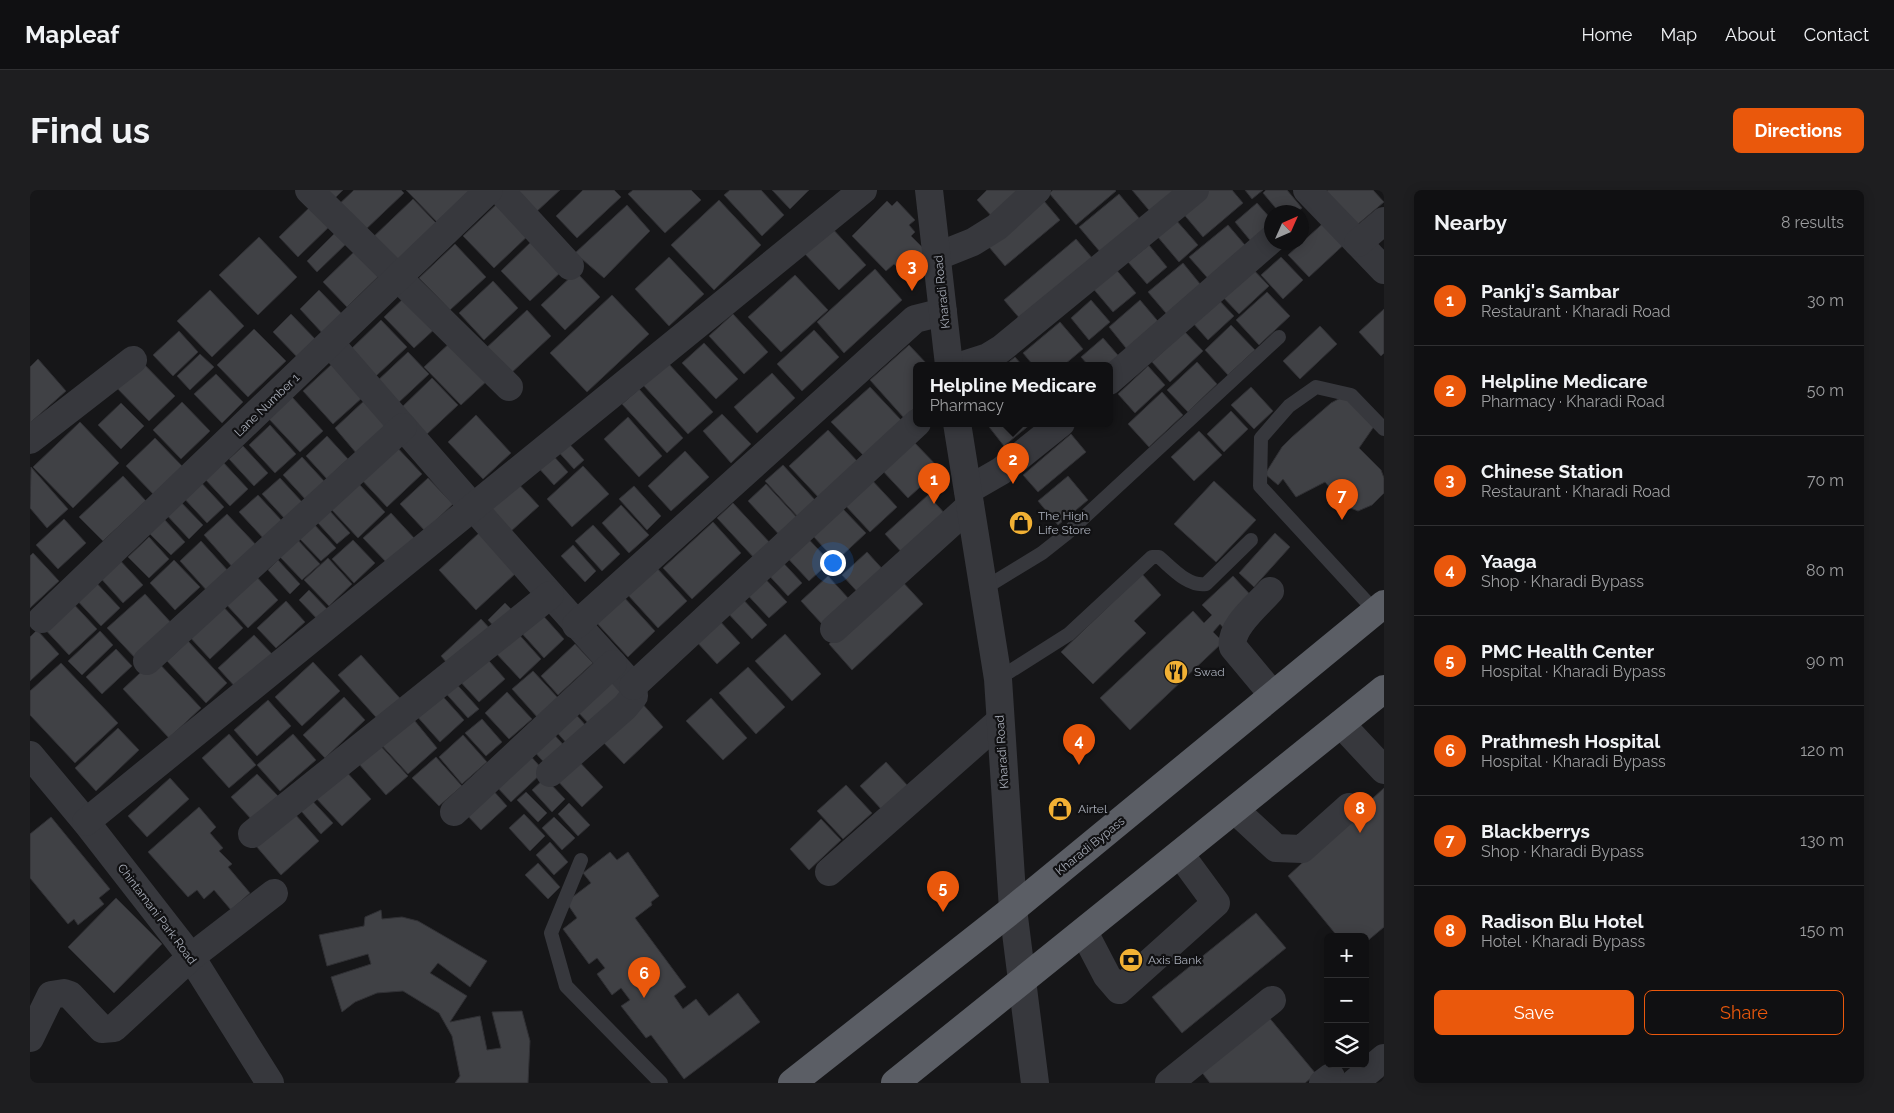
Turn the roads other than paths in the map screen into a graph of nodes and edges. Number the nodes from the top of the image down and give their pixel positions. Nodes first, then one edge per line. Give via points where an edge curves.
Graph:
1 (309, 190) edge
2 (489, 190) edge
3 (500, 190) edge
4 (863, 190) edge
5 (929, 190) edge
6 (1037, 190) edge
7 (1195, 190) edge
8 (1308, 201) edge
9 (1384, 221) edge
10 (1358, 243) junction
11 (1264, 246) edge
12 (938, 256) junction
13 (570, 266) dead end
14 (1384, 270) edge
15 (399, 278) junction
16 (943, 312) junction
17 (1279, 337) dead end
18 (331, 344) junction
19 (133, 360) dead end
20 (949, 362) edge
21 (972, 362) edge
22 (1113, 377) edge
23 (509, 387) dead end
24 (403, 427) junction
25 (913, 427) edge
26 (958, 427) edge
27 (1056, 427) edge
28 (1384, 429) edge
29 (30, 440) edge
30 (969, 498) junction
31 (475, 507) junction
32 (1251, 540) dead end
33 (983, 589) junction
34 (1270, 591) dead end
35 (550, 596) junction
36 (1380, 607) edge
37 (42, 619) dead end
38 (576, 625) junction
39 (834, 629) dead end
40 (147, 661) dead end
41 (613, 664) junction
42 (998, 679) junction
43 (633, 686) junction
44 (1384, 689) edge
45 (1273, 695) junction
46 (1000, 721) junction
47 (1341, 724) junction
48 (30, 755) edge
49 (1384, 770) edge
50 (550, 773) dead end
51 (1348, 807) dead end
52 (1235, 810) junction
53 (454, 812) dead end
54 (86, 822) junction
55 (252, 834) dead end
56 (1180, 854) junction
57 (582, 860) dead end
58 (829, 872) dead end
59 (274, 893) dead end
60 (1013, 909) junction
61 (1084, 932) junction
62 (191, 957) junction
63 (1022, 981) junction
64 (40, 990) edge
65 (1272, 1000) dead end
66 (30, 1038) edge
67 (1384, 1058) edge
68 (1336, 1081) edge
69 (270, 1083) edge
70 (661, 1083) edge
71 (792, 1083) edge
72 (896, 1083) edge
73 (1035, 1083) edge
74 (1169, 1083) edge

1 - 15 street
2 - 15 street, Lane Number 1
3 - 13 street
4 - 31 street
5 - 12 street, Kharadi Road
6 - 12 street via 997,227 973,242
7 - 21 street via 1001,348
8 - 10 street
9 - 10 street
10 - 14 street
11 - 22 street
12 - 16 street, Kharadi Road
15 - 18 street, Lane Number 1
15 - 23 street
16 - 20 street, Kharadi Road
16 - 38 street via 915,319
17 - 33 lane via 1066,534 1042,553
18 - 24 street
18 - 37 street, Lane Number 1
19 - 29 street
24 - 31 street
24 - 40 street
25 - 43 street
26 - 30 street, Kharadi Road
27 - 30 street
28 - 36 lane via 1351,395 1316,387 1289,406 1261,438 1260,486
30 - 33 street, Kharadi Road
30 - 39 street
31 - 35 street
31 - 54 street
32 - 42 lane via 1206,584 1199,585 1159,557 1152,557 1069,634
33 - 42 street, Kharadi Road
34 - 45 street via 1237,629 1232,640 1233,647
35 - 38 street
35 - 55 street
36 - 45 highway, Kharadi Bypass
38 - 41 street
41 - 43 street
41 - 53 street
42 - 46 street, Kharadi Road
43 - 50 street via 634,696 625,707
44 - 47 highway
45 - 60 highway, Kharadi Bypass
46 - 58 street
46 - 60 street, Kharadi Road
47 - 49 street
47 - 52 highway
48 - 54 street, Chintamani Park Road
51 - 52 street via 1302,849 1276,848
52 - 56 highway
54 - 62 street, Chintamani Park Road
56 - 61 highway
56 - 61 street via 1216,903 1119,990 1107,976
57 - 70 lane via 551,933 566,986
59 - 62 street
60 - 63 street, Kharadi Road
60 - 71 highway, Kharadi Bypass
61 - 63 highway
62 - 64 street via 108,1030 102,1030 70,995
62 - 69 street, Chintamani Park Road
63 - 72 highway
63 - 73 street, Kharadi Road
64 - 66 street
65 - 74 street
67 - 68 street

